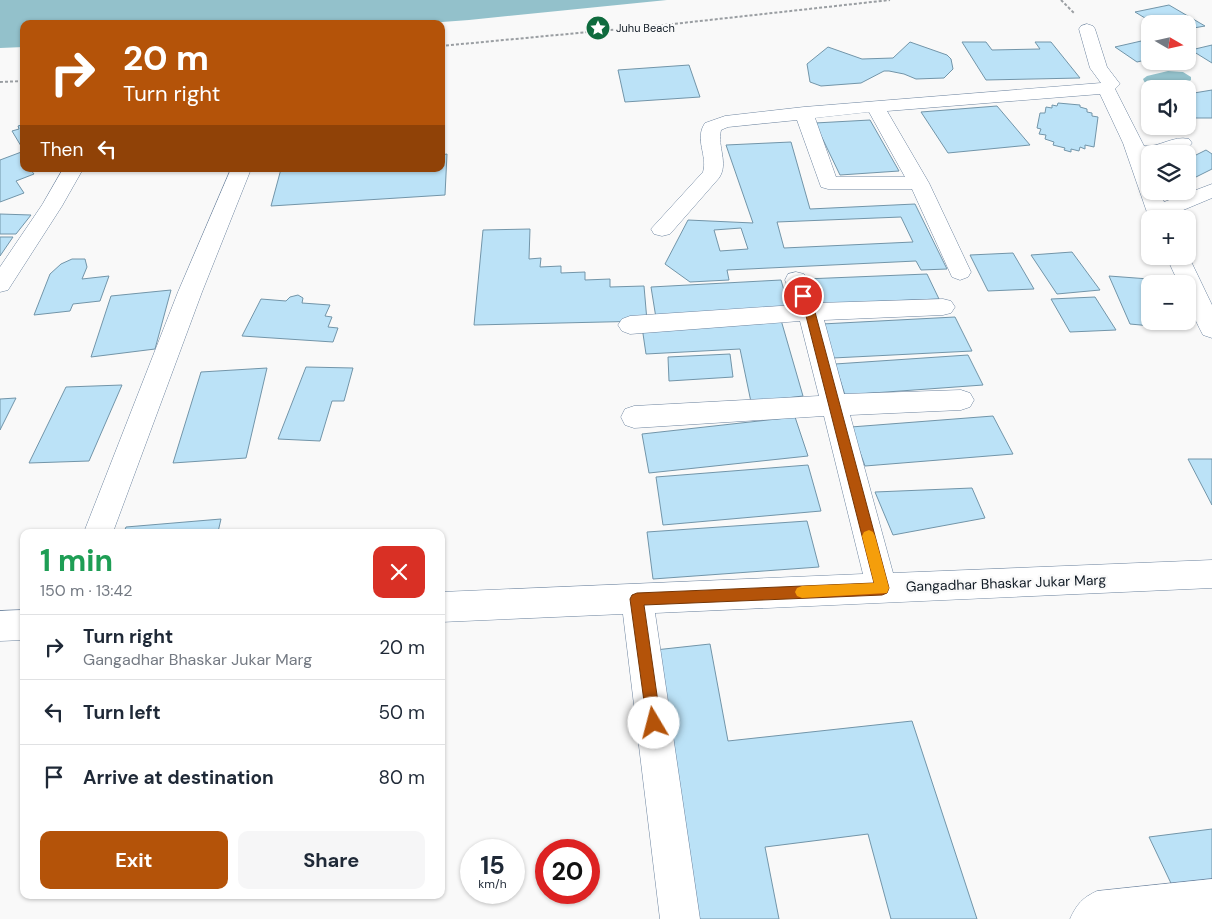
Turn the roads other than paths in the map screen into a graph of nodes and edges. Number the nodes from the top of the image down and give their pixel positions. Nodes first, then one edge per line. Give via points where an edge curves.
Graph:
1 (1082, 22) road end
2 (1106, 88) junction
3 (875, 106) junction
4 (804, 113) junction
5 (1182, 143) dead end
6 (1137, 151) junction
7 (72, 172) edge
8 (240, 172) edge
9 (919, 183) junction
10 (1212, 190) edge
11 (1156, 210) edge
12 (1170, 210) edge
13 (662, 228) dead end
14 (1181, 265) edge
15 (960, 272) dead end
16 (796, 280) dead end
17 (0, 284) edge
18 (943, 307) dead end
19 (810, 312) junction
20 (630, 325) dead end
21 (1212, 329) edge
22 (962, 400) dead end
23 (834, 405) junction
24 (634, 417) dead end
25 (99, 529) edge
26 (1212, 574) edge
27 (882, 588) junction
28 (637, 599) junction
29 (445, 607) edge
30 (20, 625) edge
31 (0, 626) edge
32 (1212, 899) edge
33 (680, 919) edge
34 (1090, 919) edge

1 - 2 street via 1098,68 1111,84
2 - 3 street
2 - 6 street
3 - 4 street
3 - 9 street
4 - 9 street via 828,182
4 - 13 street via 725,122 712,127 708,138 715,167 712,174
5 - 6 street via 1152,153
6 - 11 street
7 - 17 street
8 - 25 street
9 - 15 street
10 - 12 street
14 - 21 street
16 - 19 street
18 - 19 street
19 - 20 street
19 - 23 street
22 - 23 street
23 - 24 street
23 - 27 street
26 - 27 street, Gangadhar Bhaskar Jukar Marg
27 - 28 street, Gangadhar Bhaskar Jukar Marg
28 - 29 street, Gangadhar Bhaskar Jukar Marg
28 - 33 street
30 - 31 street
32 - 34 street via 1097,911

